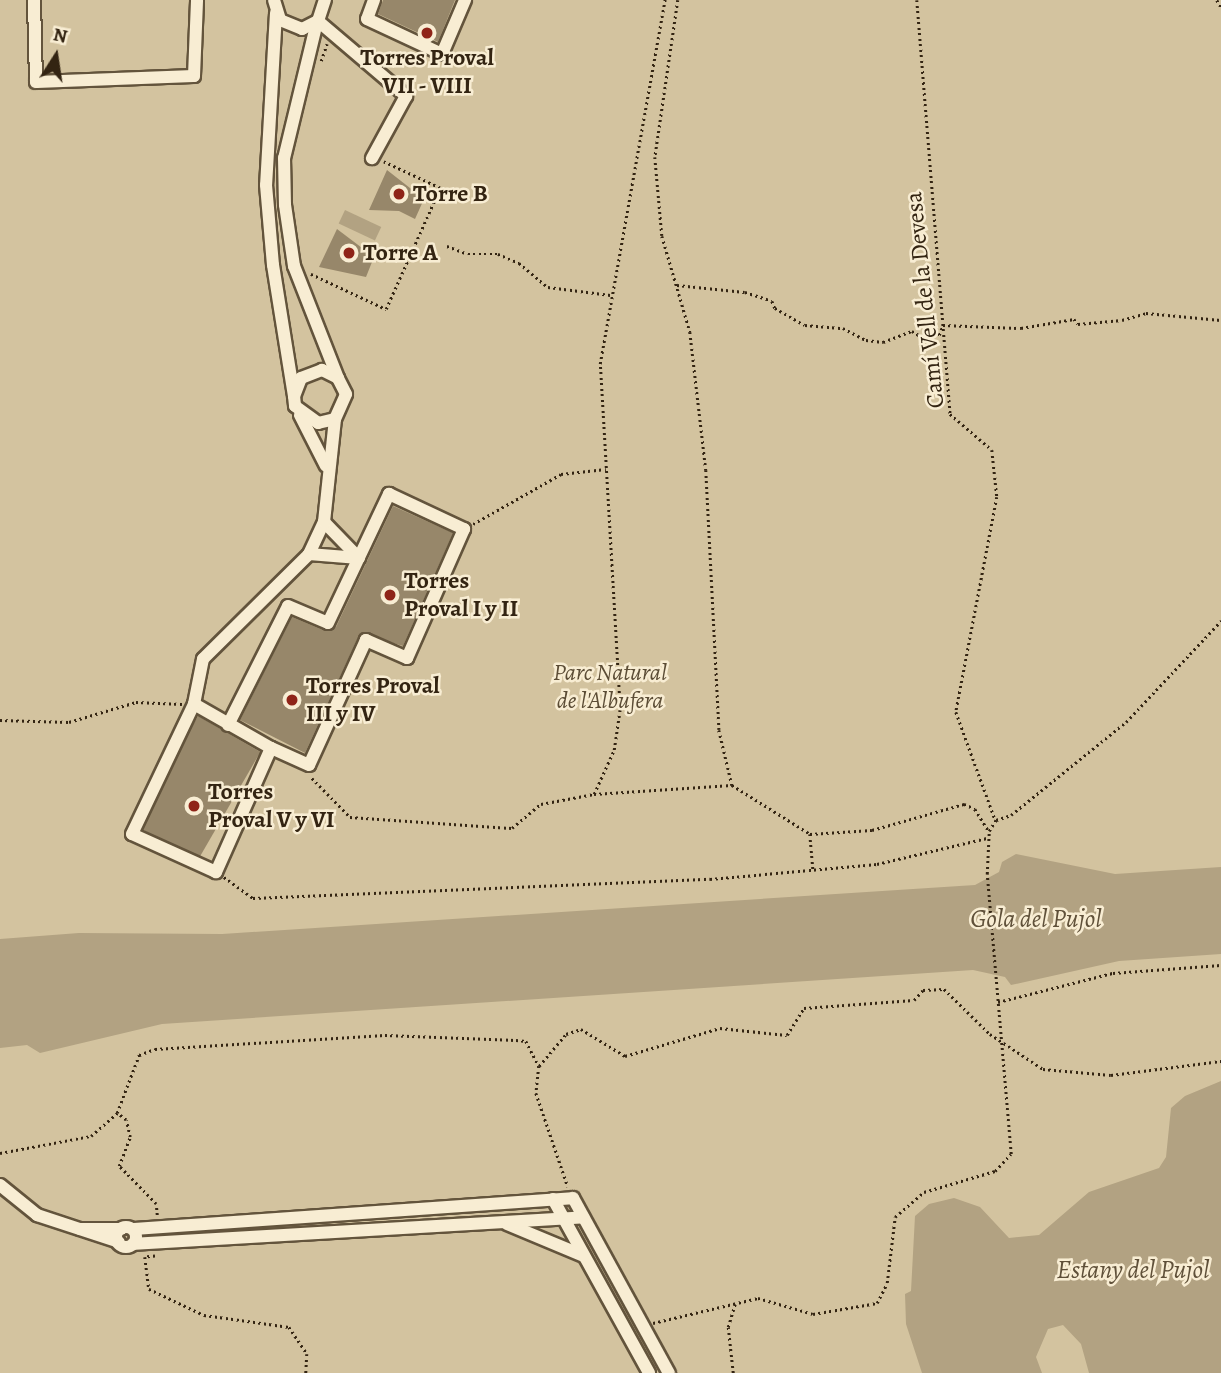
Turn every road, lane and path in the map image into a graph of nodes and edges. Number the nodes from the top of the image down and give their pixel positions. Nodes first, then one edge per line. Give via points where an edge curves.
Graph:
1 (34, 0) edge
2 (197, 0) edge
3 (325, 0) edge
4 (374, 0) edge
5 (465, 0) edge
6 (665, 0) edge
7 (678, 0) edge
8 (917, 0) edge
9 (1217, 0) edge
10 (275, 6) edge
11 (1221, 7) edge
12 (318, 21) junction
13 (373, 157) joint
14 (447, 246) dead end
15 (299, 269) dead end
16 (677, 285) junction
17 (610, 295) junction
18 (1221, 320) edge
19 (943, 325) junction
20 (338, 377) junction
21 (294, 396) junction
22 (300, 415) junction
23 (335, 419) junction
24 (326, 467) junction
25 (606, 469) junction
26 (324, 522) junction
27 (464, 529) junction
28 (309, 554) junction
29 (359, 558) junction
30 (1221, 621) edge
31 (194, 704) junction
32 (0, 720) edge
33 (228, 725) junction
34 (271, 748) junction
35 (309, 765) junction
36 (732, 785) junction
37 (594, 793) junction
38 (996, 820) junction
39 (989, 831) junction
40 (810, 834) junction
41 (987, 838) junction
42 (813, 870) junction
43 (216, 872) junction
44 (1221, 965) edge
45 (998, 1002) junction
46 (1001, 1039) junction
47 (1221, 1061) edge
48 (539, 1066) junction
49 (117, 1113) junction
50 (0, 1153) edge
51 (0, 1185) edge
52 (573, 1198) junction
53 (553, 1199) junction
54 (583, 1216) junction
55 (563, 1218) junction
56 (504, 1222) junction
57 (127, 1229) junction
58 (77, 1230) junction
59 (158, 1230) junction
60 (118, 1242) junction
61 (133, 1244) junction
62 (159, 1251) junction
63 (584, 1256) junction
64 (735, 1304) junction
65 (643, 1325) junction
66 (306, 1373) edge
67 (649, 1373) edge
68 (669, 1373) edge
69 (733, 1373) edge

1 - 2 street via 36,82 194,76
3 - 12 street
4 - 5 street via 367,19 442,54
6 - 17 path
7 - 16 path via 655,157 662,236
8 - 19 path, Camí Vell de la Devesa
9 - 11 path
10 - 12 street via 294,28
10 - 21 street via 266,185
12 - 13 street via 406,96
12 - 20 street via 284,158 285,205 294,266
13 - 15 path via 440,188 386,309
14 - 17 path via 468,254 498,254 548,287
16 - 19 path via 745,292 772,301 775,308 805,325 843,328 866,340 883,342 912,331 922,337 939,335
16 - 36 path via 690,332 700,415 719,730
17 - 25 path via 600,363
18 - 19 path via 1146,313 1122,320 1078,324 1074,319 1021,328
19 - 38 path, Camí Vell de la Devesa via 950,414 992,450 997,497 956,712
20 - 21 street via 322,370 301,378
20 - 23 street via 346,394
21 - 22 street
22 - 23 street via 318,423
22 - 24 street
23 - 24 street
24 - 26 street
25 - 27 path via 561,474
25 - 37 path via 620,709 614,750
26 - 28 street
26 - 29 street
27 - 29 street via 389,494
27 - 35 street via 407,658 366,640
28 - 29 street
28 - 31 street via 203,659
29 - 33 street via 328,623 288,606
30 - 38 path via 1126,722 1011,815
31 - 32 path via 136,702 91,720 74,718 69,722
31 - 33 street
31 - 43 street via 132,834
33 - 34 street
34 - 35 street
34 - 43 street
35 - 37 path via 312,777 350,817 512,828 541,804
36 - 37 path
36 - 40 path
38 - 39 path
39 - 40 path via 975,809 964,804 872,830
39 - 41 path
40 - 42 path
41 - 42 path via 877,864
41 - 45 path
42 - 43 path via 253,898
44 - 45 path via 1113,973
45 - 46 path
46 - 47 path via 1043,1069 1076,1074 1147,1072
46 - 48 path via 944,989 923,990 914,1000 804,1008 787,1035 720,1028 625,1056 581,1029 566,1034
46 - 64 path via 1011,1154 995,1171 924,1192 895,1217 887,1283 877,1303 813,1314 758,1298
48 - 49 path via 526,1041 516,1040 385,1035 155,1049 139,1055
48 - 52 path via 536,1093
49 - 50 path via 92,1136 21,1144
49 - 59 path via 126,1120 130,1137 119,1166 156,1204
51 - 58 street via 37,1215
52 - 53 street
52 - 54 street
53 - 55 street
53 - 59 street
54 - 55 street
54 - 65 street
55 - 56 street
55 - 63 street
56 - 62 street
56 - 63 street
57 - 58 street
57 - 59 street
57 - 60 street
57 - 61 street
58 - 60 street
60 - 61 street
61 - 62 street
62 - 66 path via 145,1257 149,1289 204,1315 289,1327 307,1353
63 - 67 street
64 - 65 path
64 - 69 path via 728,1327
65 - 68 street

